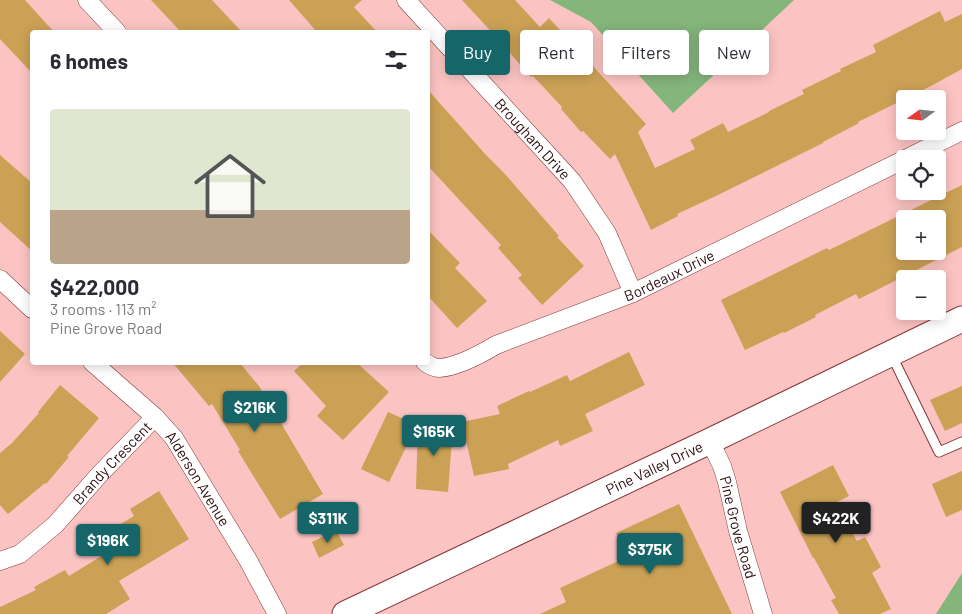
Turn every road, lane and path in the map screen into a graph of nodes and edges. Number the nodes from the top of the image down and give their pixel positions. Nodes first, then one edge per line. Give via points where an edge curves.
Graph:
1 (87, 0) edge
2 (406, 0) edge
3 (116, 30) edge
4 (962, 131) edge
5 (0, 279) edge
6 (633, 293) junction
7 (30, 307) edge
8 (962, 319) edge
9 (891, 354) junction
10 (95, 365) edge
11 (430, 365) edge
12 (155, 417) junction
13 (710, 441) junction
14 (962, 442) edge
15 (0, 561) edge
16 (277, 614) edge
17 (345, 614) edge
18 (763, 614) edge

1 - 3 street
2 - 6 street, Brougham Drive via 572,181 607,233
4 - 6 street, Bordeaux Drive
5 - 7 street
6 - 11 street, Bordeaux Drive via 496,345 453,365 438,369
8 - 9 main road, Pine Valley Drive
9 - 13 main road, Pine Valley Drive
9 - 14 lane via 939,452
10 - 12 street, Alderson Avenue
12 - 15 street, Brandy Crescent via 55,525 20,554
12 - 16 street, Alderson Avenue via 188,458
13 - 17 main road, Pine Valley Drive
13 - 18 street, Pine Grove Road via 727,482

